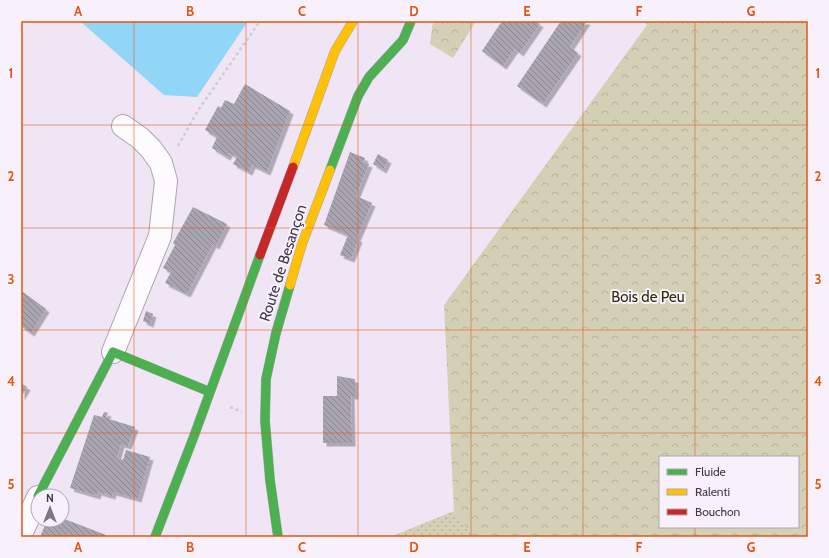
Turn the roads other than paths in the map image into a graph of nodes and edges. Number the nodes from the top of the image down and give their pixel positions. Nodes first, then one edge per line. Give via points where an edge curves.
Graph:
1 (353, 21) edge
2 (411, 21) edge
3 (123, 126) dead end
4 (113, 352) junction
5 (210, 392) junction
6 (42, 488) edge
7 (30, 514) edge
8 (21, 534) edge
9 (155, 537) edge
10 (278, 537) edge

1 - 5 street via 335,51
2 - 10 street, Route de Besançon via 403,40 369,77 358,96 302,244 276,333 266,379 265,421
3 - 4 street via 151,149 161,163 166,181 160,236
4 - 5 street
4 - 6 street
5 - 9 street
7 - 8 street

